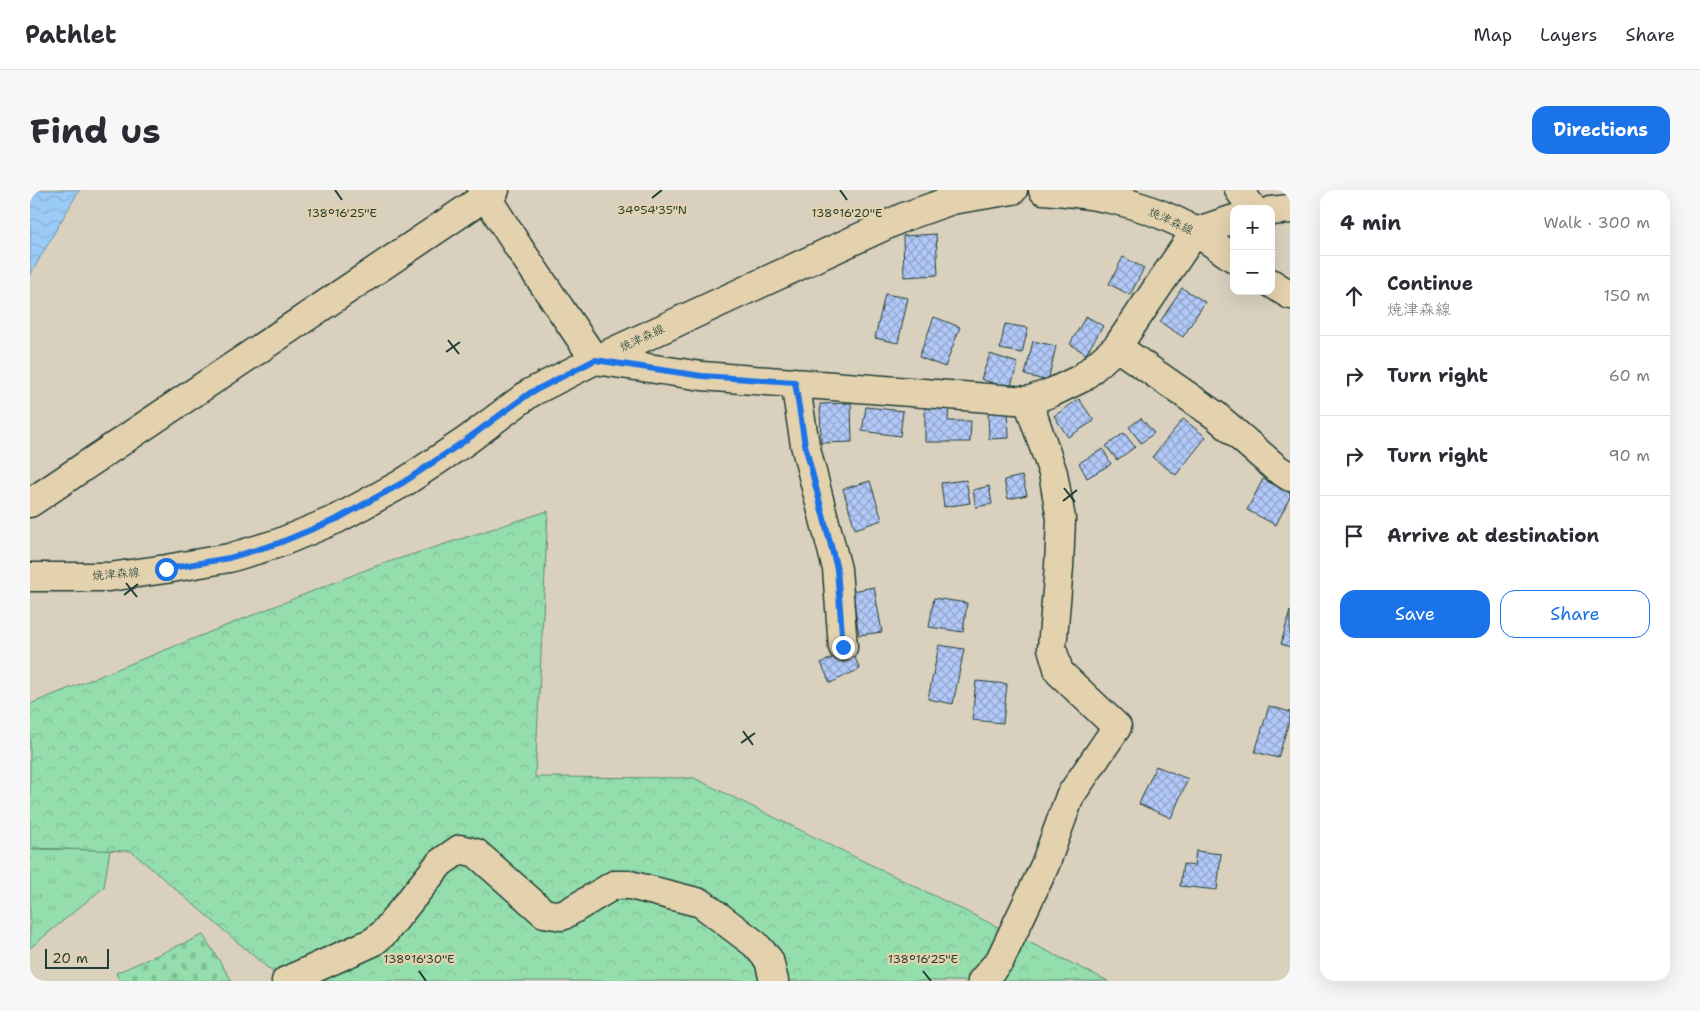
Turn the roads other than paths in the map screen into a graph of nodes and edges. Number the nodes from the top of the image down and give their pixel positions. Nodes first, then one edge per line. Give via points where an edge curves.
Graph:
1 (1013, 190) edge
2 (1043, 190) edge
3 (1239, 190) edge
4 (488, 192) edge
5 (952, 195) edge
6 (1250, 205) edge
7 (1290, 209) edge
8 (1275, 211) edge
9 (1230, 221) edge
10 (1195, 232) junction
11 (1230, 255) edge
12 (1275, 286) edge
13 (1290, 295) edge
14 (1117, 347) junction
15 (595, 360) junction
16 (795, 382) junction
17 (1028, 401) junction
18 (1290, 477) edge
19 (30, 503) edge
20 (30, 576) edge
21 (843, 647) dead end
22 (288, 981) edge
23 (774, 981) edge
24 (982, 981) edge

1 - 5 street, 焼津森線
2 - 10 street, 焼津森線 via 1079,192 1124,201
3 - 6 street
4 - 15 street via 524,256
4 - 19 street
5 - 15 street, 焼津森線
7 - 8 street
9 - 10 street
10 - 11 street, 焼津森線
10 - 14 street
12 - 13 street
14 - 17 street via 1082,378
14 - 18 street via 1215,414
15 - 16 street via 702,376
15 - 20 street, 焼津森線 via 530,393 404,482 337,519 279,543 229,558 109,577
16 - 17 street
16 - 21 street via 805,445 837,569
17 - 24 street via 1053,473 1061,519 1052,648 1060,672 1117,727 1070,796 1045,865 1000,960
22 - 23 street via 372,942 384,933 440,862 460,850 476,853 544,913 562,916 614,885 630,885 700,903 755,944 769,960

